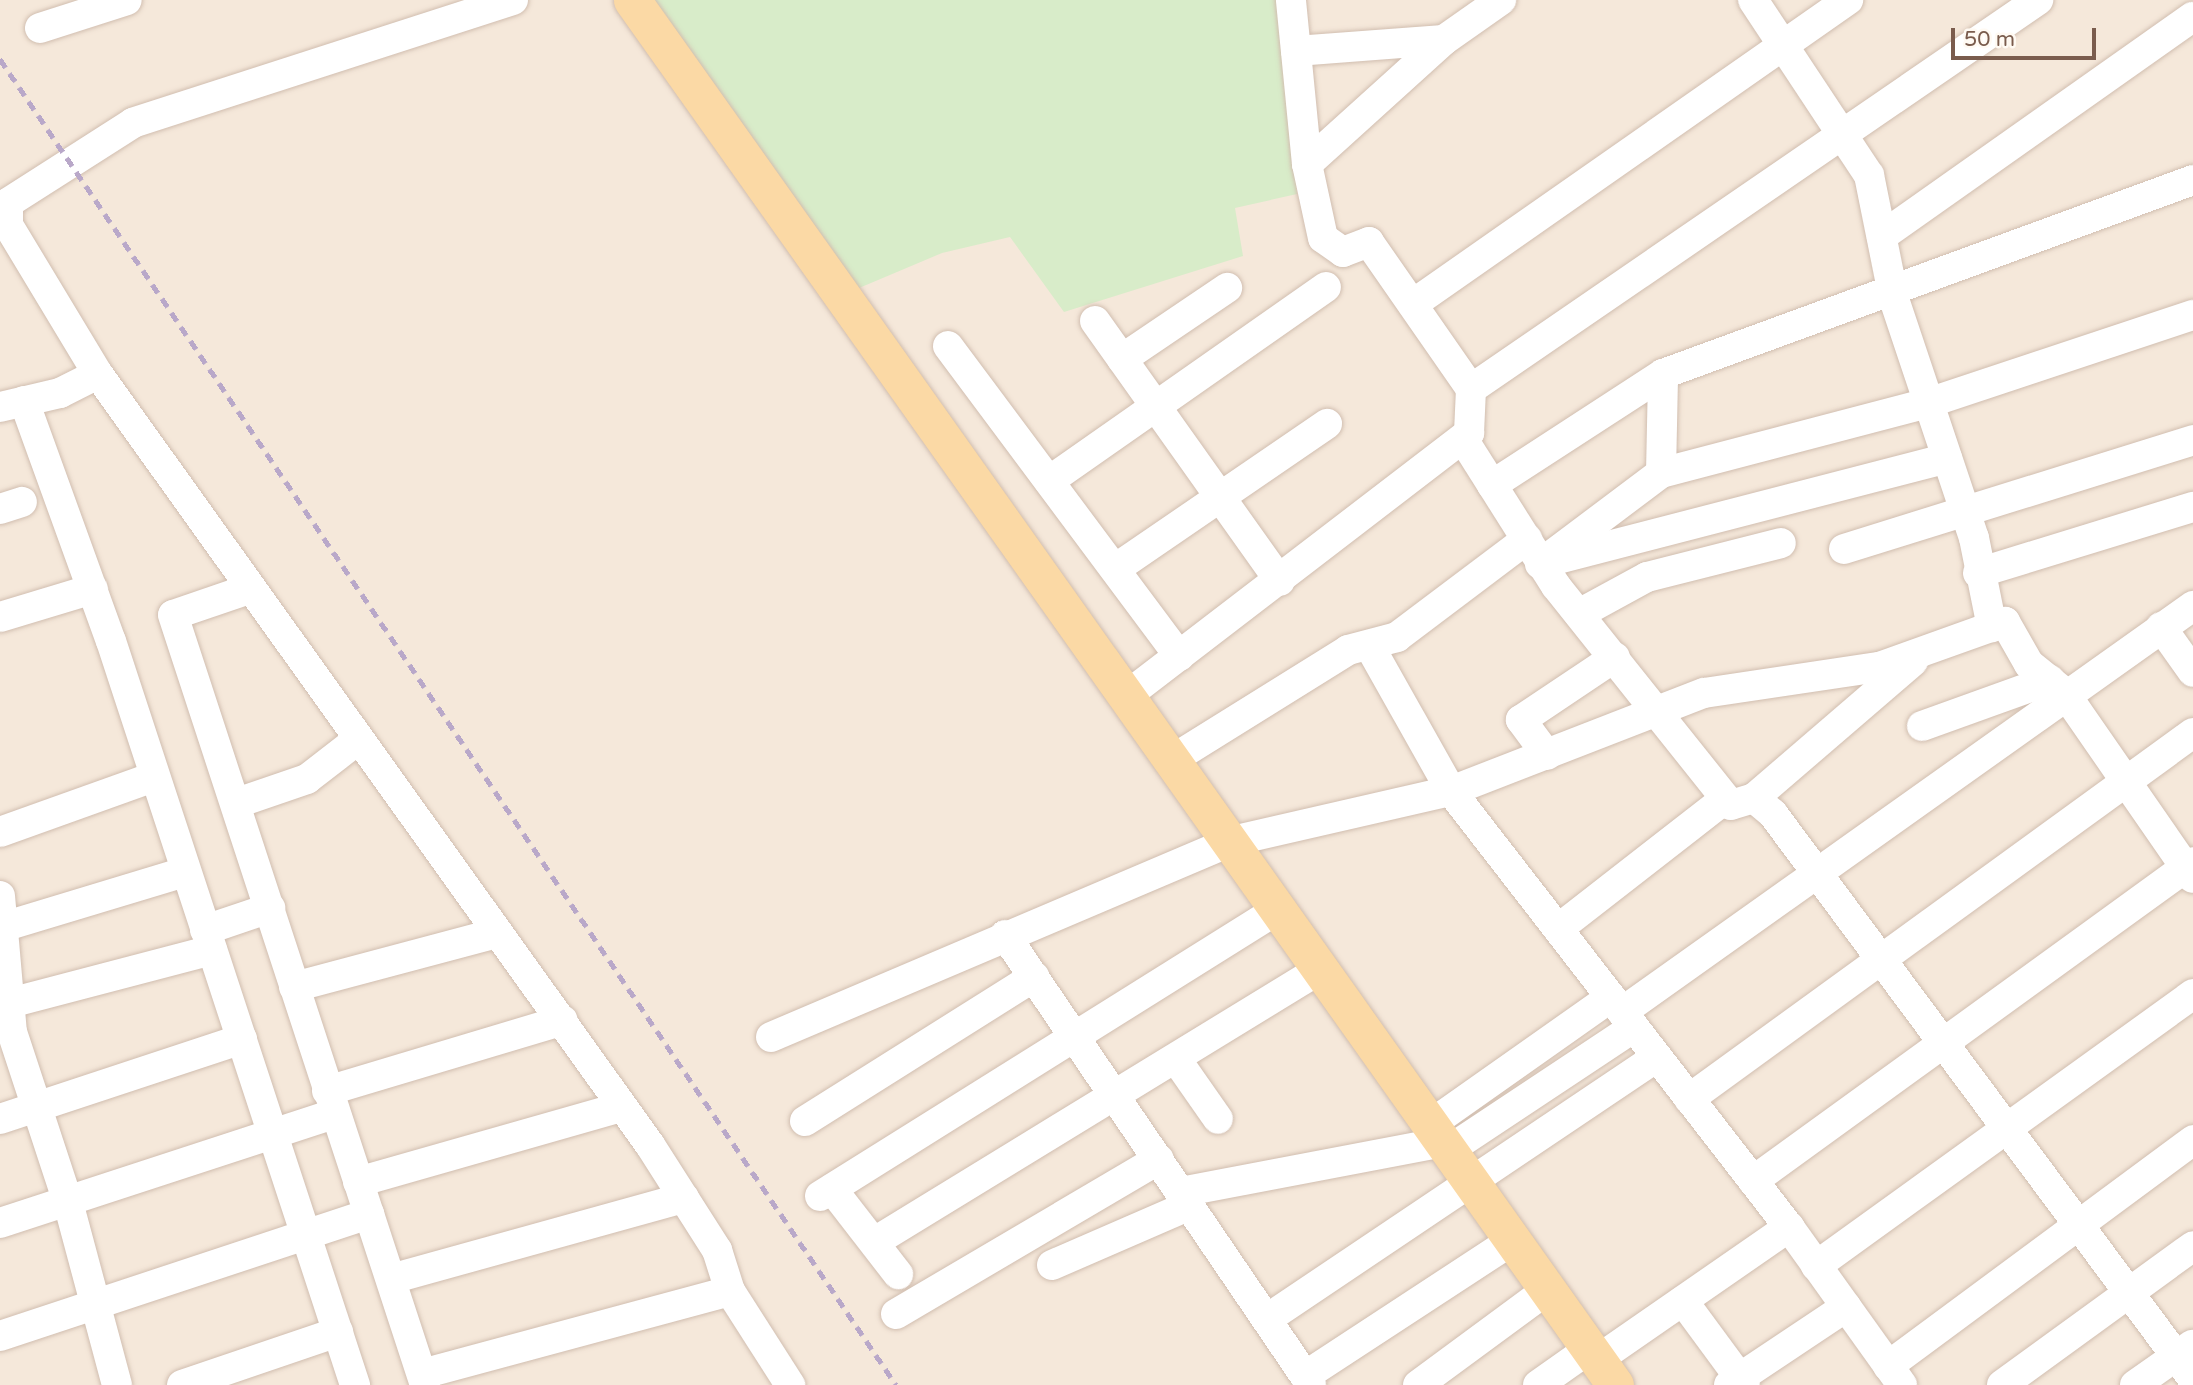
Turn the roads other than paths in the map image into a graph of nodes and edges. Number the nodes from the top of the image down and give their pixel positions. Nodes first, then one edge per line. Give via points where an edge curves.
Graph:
1 (128, 0) edge
2 (513, 0) edge
3 (632, 0) edge
4 (1291, 0) edge
5 (1501, 0) edge
6 (1753, 0) edge
7 (1848, 0) edge
8 (2039, 0) edge
9 (2193, 17) edge
10 (40, 28) dead end
11 (1444, 40) junction
12 (1783, 45) junction
13 (1296, 51) junction
14 (1842, 135) junction
15 (1307, 164) junction
16 (2193, 180) edge
17 (1882, 236) junction
18 (1227, 288) dead end
19 (1326, 288) dead end
20 (1892, 289) junction
21 (1413, 304) junction
22 (2193, 315) edge
23 (1095, 321) dead end
24 (948, 346) dead end
25 (1122, 359) junction
26 (98, 374) junction
27 (1664, 374) junction
28 (1471, 389) junction
29 (1928, 403) junction
30 (12, 404) edge
31 (1156, 406) junction
32 (1327, 424) dead end
33 (1463, 439) junction
34 (2193, 440) edge
35 (1947, 458) junction
36 (1661, 473) junction
37 (1049, 481) junction
38 (1492, 485) junction
39 (1220, 497) junction
40 (2193, 507) edge
41 (1966, 515) junction
42 (1637, 536) junction
43 (1781, 543) dead end
44 (1844, 549) dead end
45 (1534, 552) junction
46 (1115, 569) junction
47 (1978, 573) junction
48 (1647, 577) junction
49 (1280, 580) junction
50 (93, 589) junction
51 (249, 589) junction
52 (2193, 606) edge
53 (1579, 614) junction
54 (0, 617) edge
55 (1992, 627) junction
56 (2161, 627) junction
57 (1370, 647) junction
58 (1924, 652) junction
59 (1180, 656) junction
60 (1615, 657) junction
61 (2193, 672) edge
62 (2057, 686) junction
63 (1125, 696) junction
64 (1661, 712) junction
65 (1922, 726) dead end
66 (2193, 733) edge
67 (356, 741) junction
68 (1546, 755) junction
69 (1170, 761) junction
70 (154, 777) junction
71 (2124, 782) junction
72 (1451, 791) junction
73 (1740, 798) junction
74 (237, 803) junction
75 (0, 832) edge
76 (1232, 841) junction
77 (2190, 869) edge
78 (185, 872) junction
79 (1817, 872) junction
80 (0, 896) edge
81 (270, 908) junction
82 (1280, 908) junction
83 (1558, 929) junction
84 (493, 934) junction
85 (1005, 934) junction
86 (209, 940) junction
87 (5, 943) edge
88 (1883, 958) junction
89 (1322, 968) junction
90 (1034, 977) junction
91 (294, 987) junction
92 (2193, 994) edge
93 (1622, 1012) junction
94 (5, 1016) edge
95 (563, 1020) junction
96 (1075, 1036) junction
97 (771, 1037) dead end
98 (242, 1039) junction
99 (1946, 1040) junction
100 (1657, 1057) junction
101 (1176, 1059) junction
102 (1116, 1096) junction
103 (1689, 1099) junction
104 (331, 1103) junction
105 (37, 1107) junction
106 (622, 1107) junction
107 (0, 1119) edge
108 (1218, 1119) dead end
109 (805, 1121) dead end
110 (2008, 1125) junction
111 (270, 1135) junction
112 (1441, 1139) junction
113 (2193, 1140) edge
114 (1159, 1159) junction
115 (1471, 1181) junction
116 (1752, 1181) junction
117 (358, 1182) junction
118 (684, 1198) junction
119 (1186, 1199) junction
120 (68, 1202) junction
121 (369, 1214) junction
122 (0, 1223) edge
123 (2081, 1223) junction
124 (1789, 1227) junction
125 (305, 1232) junction
126 (1513, 1240) junction
127 (876, 1241) junction
128 (2193, 1246) edge
129 (1052, 1265) dead end
130 (1816, 1266) junction
131 (898, 1274) dead end
132 (391, 1279) junction
133 (1547, 1290) junction
134 (730, 1291) junction
135 (2133, 1291) junction
136 (1683, 1301) junction
137 (95, 1304) junction
138 (1846, 1307) junction
139 (896, 1314) dead end
140 (1267, 1320) junction
141 (338, 1332) junction
142 (0, 1336) edge
143 (2187, 1360) edge
144 (1601, 1365) edge
145 (1895, 1375) edge
146 (424, 1379) edge
147 (1308, 1380) edge
148 (1738, 1383) edge
149 (786, 1384) edge
150 (117, 1385) edge
151 (182, 1385) edge
152 (355, 1385) edge
153 (1418, 1385) edge
154 (1538, 1385) edge
155 (2002, 1385) edge
156 (2135, 1385) edge

1 - 10 street
2 - 26 street via 133,123 8,202 8,225 20,249
3 - 63 main road
4 - 13 street
5 - 11 street
6 - 12 street
7 - 12 street
8 - 14 street
9 - 17 street
11 - 13 street
11 - 15 street
12 - 14 street
12 - 21 street
13 - 15 street
14 - 17 street via 1869,175
14 - 28 street
15 - 21 street via 1323,238 1343,252 1369,242
16 - 20 street
17 - 20 street
18 - 25 street
19 - 31 street
20 - 27 street
20 - 29 street
21 - 28 street
22 - 29 street
23 - 25 street
24 - 37 street
25 - 31 street
26 - 30 street
26 - 51 street
27 - 36 street
27 - 38 street
28 - 33 street via 1469,433
29 - 35 street
29 - 36 street
30 - 50 street
31 - 37 street
31 - 39 street
32 - 39 street
33 - 38 street
33 - 49 street
34 - 41 street
35 - 41 street
35 - 42 street
36 - 45 street
37 - 46 street
38 - 45 street
39 - 46 street
39 - 49 street
40 - 47 street
41 - 44 street
41 - 47 street
42 - 45 street
42 - 48 street
43 - 48 street
45 - 53 street
45 - 57 street via 1396,637
46 - 59 street
47 - 55 street
48 - 53 street
49 - 59 street
50 - 54 street
50 - 70 street
51 - 67 street
51 - 74 street via 173,615
52 - 56 street
53 - 60 street
55 - 58 street
55 - 62 street via 2005,622 2029,664
56 - 61 street
56 - 62 street
57 - 69 street via 1348,650
57 - 72 street
58 - 64 street via 1879,667 1704,693
58 - 73 street
59 - 63 street
60 - 64 street
60 - 68 street via 1521,720
62 - 65 street
62 - 71 street
62 - 79 street
63 - 69 main road
64 - 68 street
64 - 73 street
66 - 71 street
67 - 74 street via 307,779
67 - 84 street
68 - 72 street
69 - 76 main road
70 - 75 street
70 - 78 street
71 - 77 street
71 - 88 street
72 - 76 street
72 - 83 street
73 - 79 street
73 - 83 street
74 - 81 street
76 - 82 main road
76 - 85 street
77 - 99 street
78 - 86 street
78 - 87 street
79 - 88 street
79 - 93 street
80 - 87 street
81 - 86 street
81 - 91 street
82 - 89 main road
82 - 96 street
83 - 93 street
84 - 91 street
84 - 95 street
85 - 90 street
85 - 97 street
86 - 94 street
86 - 98 street
87 - 94 street
88 - 99 street
88 - 103 street
89 - 101 street
89 - 112 main road
90 - 96 street
90 - 109 street
91 - 104 street
92 - 110 street
93 - 100 street
93 - 112 street
94 - 105 street
95 - 104 street
95 - 106 street
96 - 102 street
96 - 127 street via 826,1192
98 - 105 street
98 - 111 street
99 - 110 street
99 - 116 street
100 - 103 street
100 - 115 street
101 - 102 street
101 - 108 street
102 - 114 street
102 - 127 street
103 - 116 street
104 - 111 street
104 - 117 street
105 - 107 street
105 - 120 street
106 - 117 street
106 - 118 street
110 - 123 street
110 - 130 street
111 - 120 street
111 - 125 street
112 - 115 main road
112 - 119 street
113 - 123 street
114 - 119 street
114 - 139 street
115 - 126 main road
115 - 140 street
116 - 124 street
117 - 121 street
118 - 132 street
118 - 134 street via 718,1250
119 - 129 street
119 - 140 street
120 - 122 street
120 - 137 street
121 - 125 street
121 - 132 street
123 - 135 street
123 - 145 street
124 - 130 street
124 - 136 street
125 - 137 street
125 - 141 street
126 - 133 main road
126 - 147 street
127 - 131 street
128 - 135 street
130 - 138 street
132 - 146 street
133 - 144 main road
133 - 153 street
134 - 146 street
134 - 149 street
135 - 143 street
135 - 155 street
136 - 144 street
136 - 148 street
137 - 142 street
137 - 150 street
138 - 145 street
138 - 148 street
140 - 147 street
141 - 151 street
141 - 152 street
143 - 156 street
144 - 154 street

